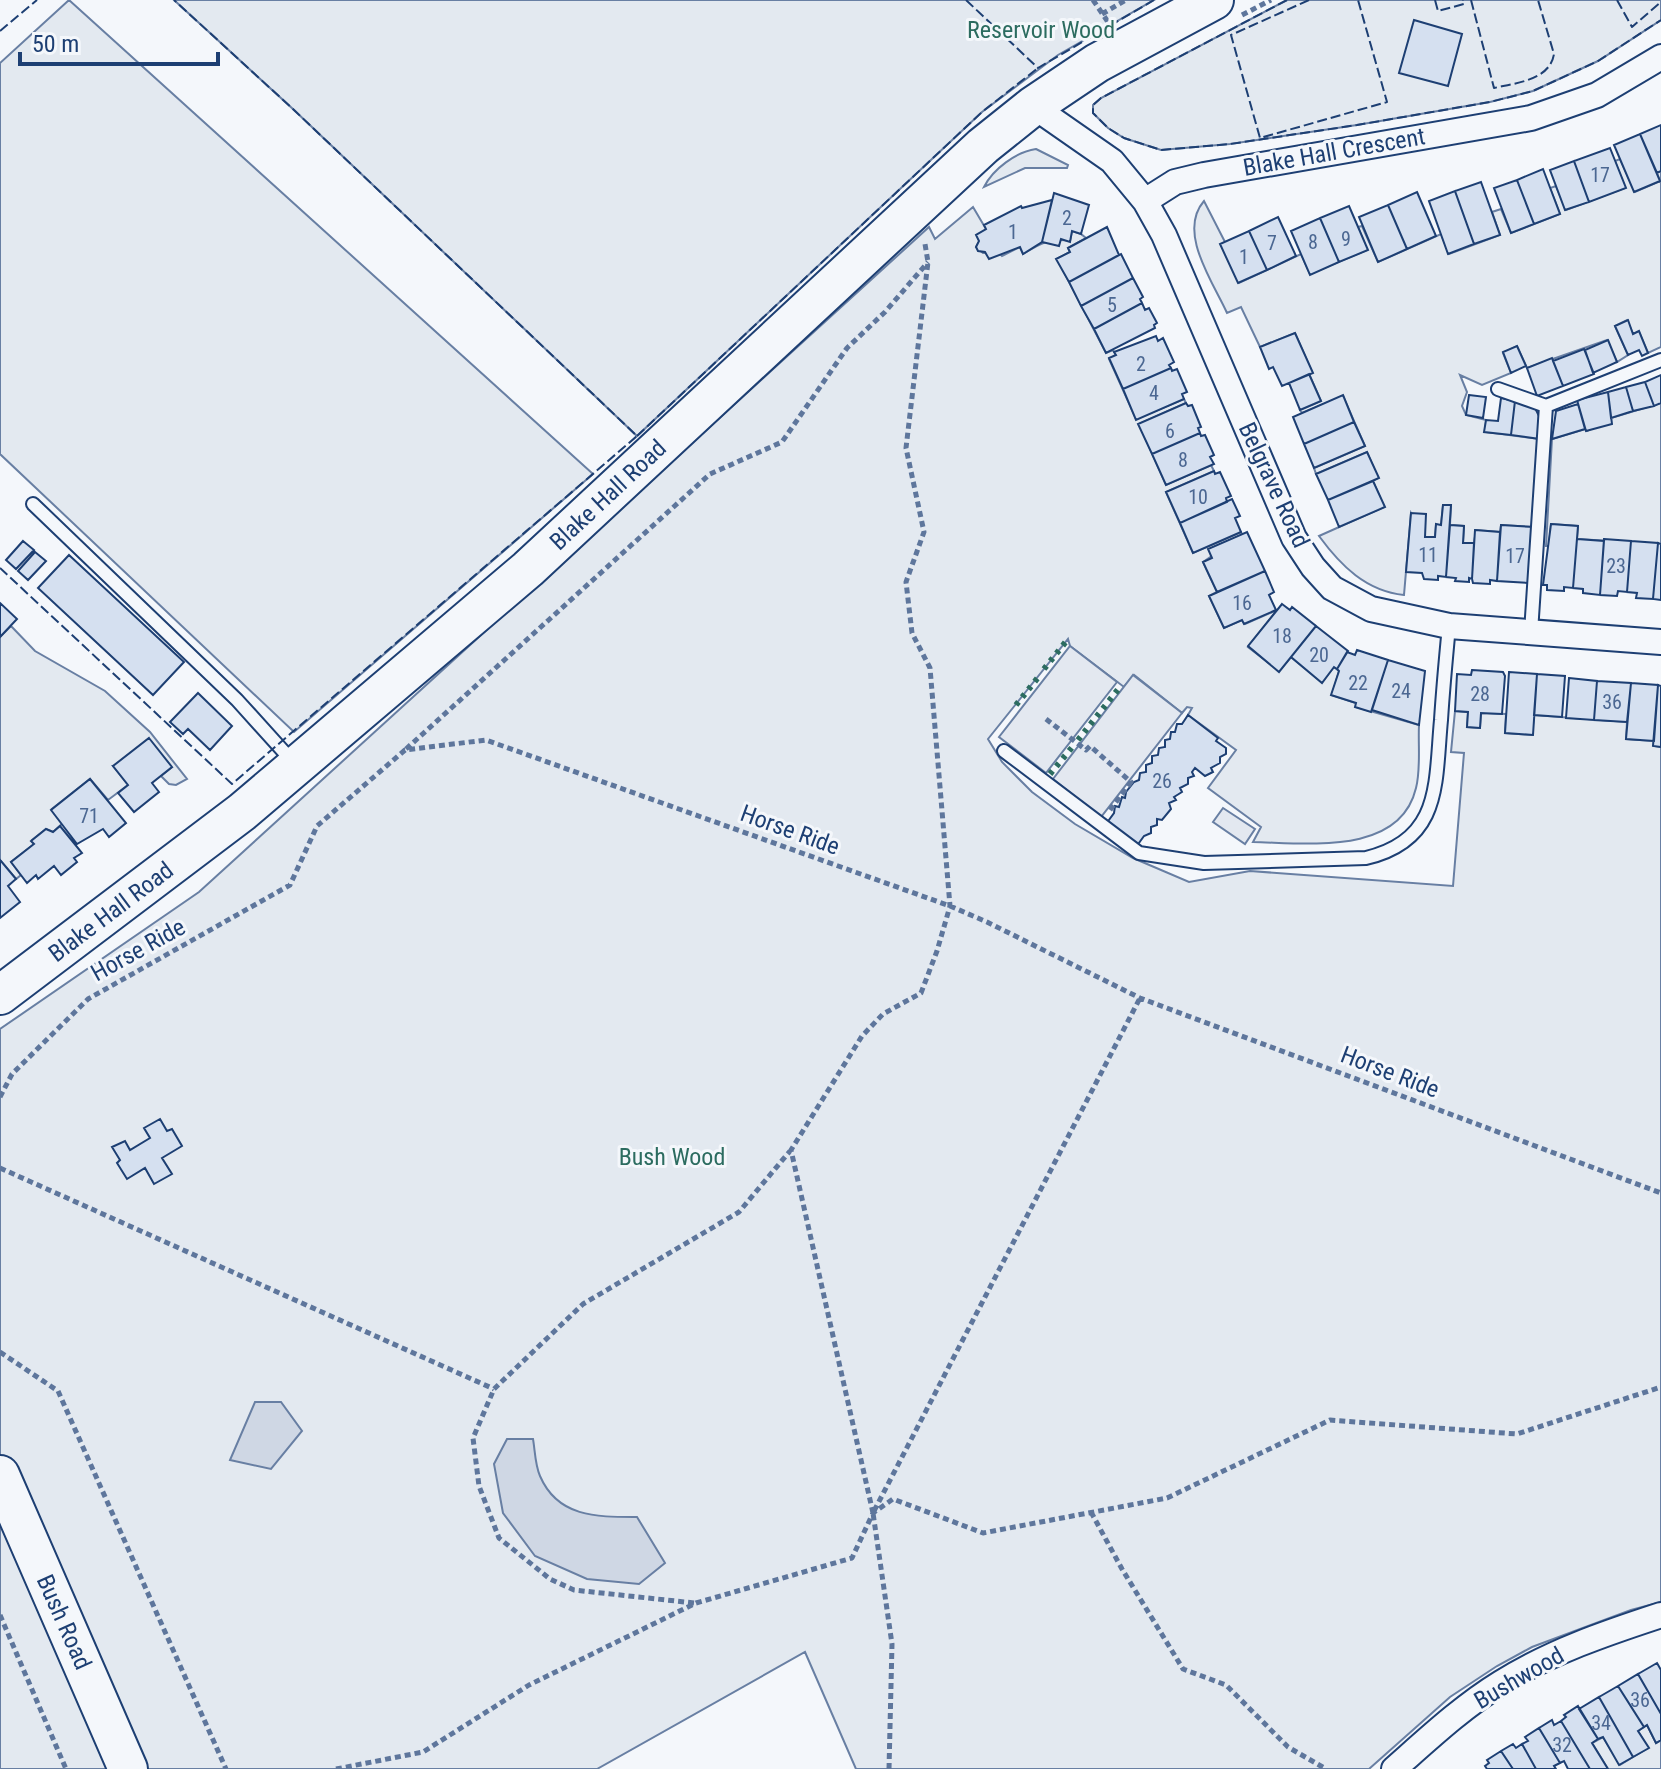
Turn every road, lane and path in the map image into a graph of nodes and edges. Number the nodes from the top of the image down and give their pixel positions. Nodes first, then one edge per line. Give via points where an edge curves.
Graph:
1 (1126, 0) edge
2 (1214, 0) edge
3 (1095, 1) edge
4 (1102, 14) junction
5 (1109, 24) dead end
6 (1661, 57) edge
7 (1033, 106) junction
8 (1145, 201) junction
9 (911, 215) junction
10 (928, 262) junction
11 (1661, 360) edge
12 (1498, 389) dead end
13 (1546, 406) junction
14 (33, 504) dead end
15 (1449, 626) junction
16 (1531, 632) junction
17 (1661, 642) edge
18 (1046, 719) dead end
19 (405, 750) junction
20 (1004, 751) dead end
21 (297, 765) junction
22 (1100, 823) junction
23 (950, 906) junction
24 (0, 995) edge
25 (1140, 998) junction
26 (0, 1097) edge
27 (791, 1150) junction
28 (0, 1168) edge
29 (1661, 1193) edge
30 (0, 1352) edge
31 (1661, 1387) edge
32 (494, 1389) junction
33 (0, 1475) edge
34 (1091, 1512) junction
35 (873, 1513) junction
36 (696, 1603) junction
37 (0, 1615) edge
38 (1661, 1615) edge
39 (66, 1769) edge
40 (128, 1769) edge
41 (226, 1769) edge
42 (336, 1769) edge
43 (889, 1769) edge
44 (1326, 1769) edge
45 (1394, 1769) edge

1 - 4 path
2 - 7 main road, Blake Hall Road via 1097,63
3 - 4 path
4 - 5 path
6 - 8 street, Blake Hall Crescent via 1597,95 1531,118 1204,175 1175,182
7 - 8 street via 1112,161
7 - 9 main road, Blake Hall Road
8 - 15 street, Belgrave Road via 1294,538 1313,567 1332,588 1371,609
9 - 10 path via 923,232
9 - 21 main road, Blake Hall Road via 528,569
10 - 19 path via 847,348 782,442 710,474
10 - 23 path via 906,448 924,532 906,582 912,633 930,668
11 - 13 lane
12 - 13 lane
13 - 16 lane
14 - 21 lane via 237,700
15 - 16 street, Belgrave Road
15 - 22 lane via 1435,794 1422,824 1387,853 1204,863 1139,853
16 - 17 street, Belgrave Road
18 - 22 path via 1086,750 1090,746 1131,782
19 - 23 path, Horse Ride via 486,740
19 - 26 path, Horse Ride via 317,826 290,885 88,999 12,1074
20 - 22 lane
21 - 24 main road, Blake Hall Road
23 - 25 path, Horse Ride
23 - 27 path via 921,993 883,1014 862,1036
25 - 29 path, Horse Ride
25 - 35 path
27 - 32 path via 739,1212 583,1304
27 - 35 path
28 - 32 path
30 - 41 path via 58,1391
31 - 34 path via 1517,1434 1330,1420 1167,1498
32 - 36 path via 473,1438 479,1486 499,1538 550,1579 574,1590
33 - 40 main road, Bush Road
34 - 35 path via 983,1533 893,1499
34 - 44 path via 1183,1669 1226,1685 1288,1747
35 - 36 path via 852,1558
35 - 43 path via 892,1644
36 - 42 path via 529,1685 423,1752
37 - 39 path
38 - 45 street, Bushwood via 1558,1652 1500,1683

